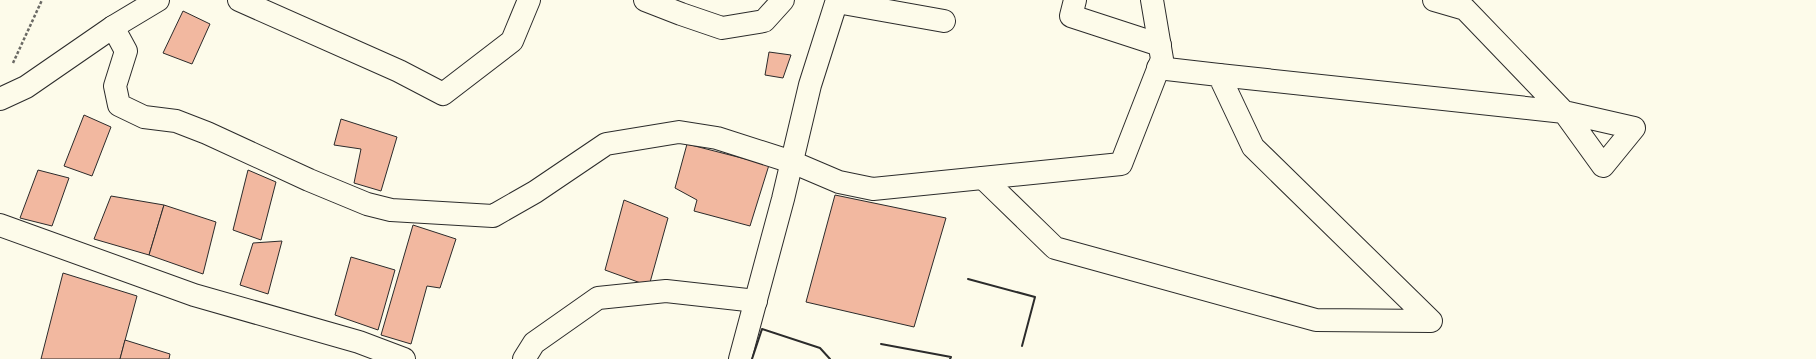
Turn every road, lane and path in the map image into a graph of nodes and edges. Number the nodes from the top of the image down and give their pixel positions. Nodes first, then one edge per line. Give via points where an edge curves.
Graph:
1 (42, 0) edge
2 (158, 0) edge
3 (239, 0) edge
4 (529, 0) edge
5 (645, 0) edge
6 (783, 0) edge
7 (1075, 0) edge
8 (1152, 0) edge
9 (1434, 0) edge
10 (837, 1) edge
11 (944, 21) dead end
12 (113, 27) junction
13 (1160, 45) junction
14 (12, 65) dead end
15 (1158, 68) junction
16 (1219, 75) junction
17 (0, 99) edge
18 (792, 162) junction
19 (983, 178) junction
20 (0, 225) edge
21 (756, 300) junction
22 (404, 359) edge
23 (524, 359) edge
24 (740, 359) edge

1 - 14 path
2 - 12 street
3 - 4 street via 398,71 443,94 512,41
5 - 6 street via 722,28 764,21
7 - 13 street via 1071,16
8 - 13 street
9 - 16 street via 1464,9 1564,112
10 - 11 street
10 - 18 street via 810,85
12 - 17 street via 26,87
12 - 18 street via 126,51 115,86 119,105 144,117 176,121 367,204 391,210 493,216 535,192 606,144 680,132 718,138
13 - 15 street via 1162,58
15 - 16 street
15 - 19 street via 1121,164
16 - 19 street via 1253,147 1430,321 1316,320 1055,248
18 - 19 street via 838,182 873,189
18 - 21 street
20 - 22 street via 194,295 359,342
21 - 23 street via 666,291 598,298 534,342
21 - 24 street

